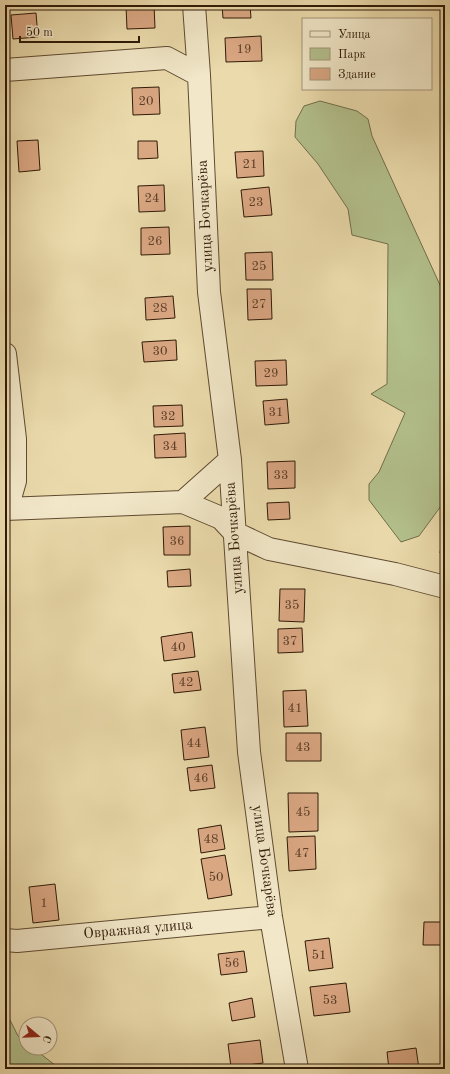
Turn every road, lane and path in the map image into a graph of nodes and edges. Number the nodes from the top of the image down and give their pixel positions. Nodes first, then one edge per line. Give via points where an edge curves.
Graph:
1 (194, 5) edge
2 (5, 70) edge
3 (199, 75) junction
4 (5, 354) edge
5 (230, 460) junction
6 (183, 502) junction
7 (6, 509) edge
8 (235, 533) junction
9 (445, 587) edge
10 (271, 917) junction
11 (5, 940) edge
12 (297, 1069) edge

1 - 3 street, улица Бочкарёва
2 - 3 street via 167,58
3 - 5 street, улица Бочкарёва via 209,292
4 - 7 street via 15,439 15,481
5 - 6 street
5 - 8 street, улица Бочкарёва
6 - 7 street
6 - 8 street via 221,518
8 - 9 street via 268,549 395,574
8 - 10 street, улица Бочкарёва via 249,752
10 - 11 street, Овражная улица via 17,941
10 - 12 street, улица Бочкарёва

